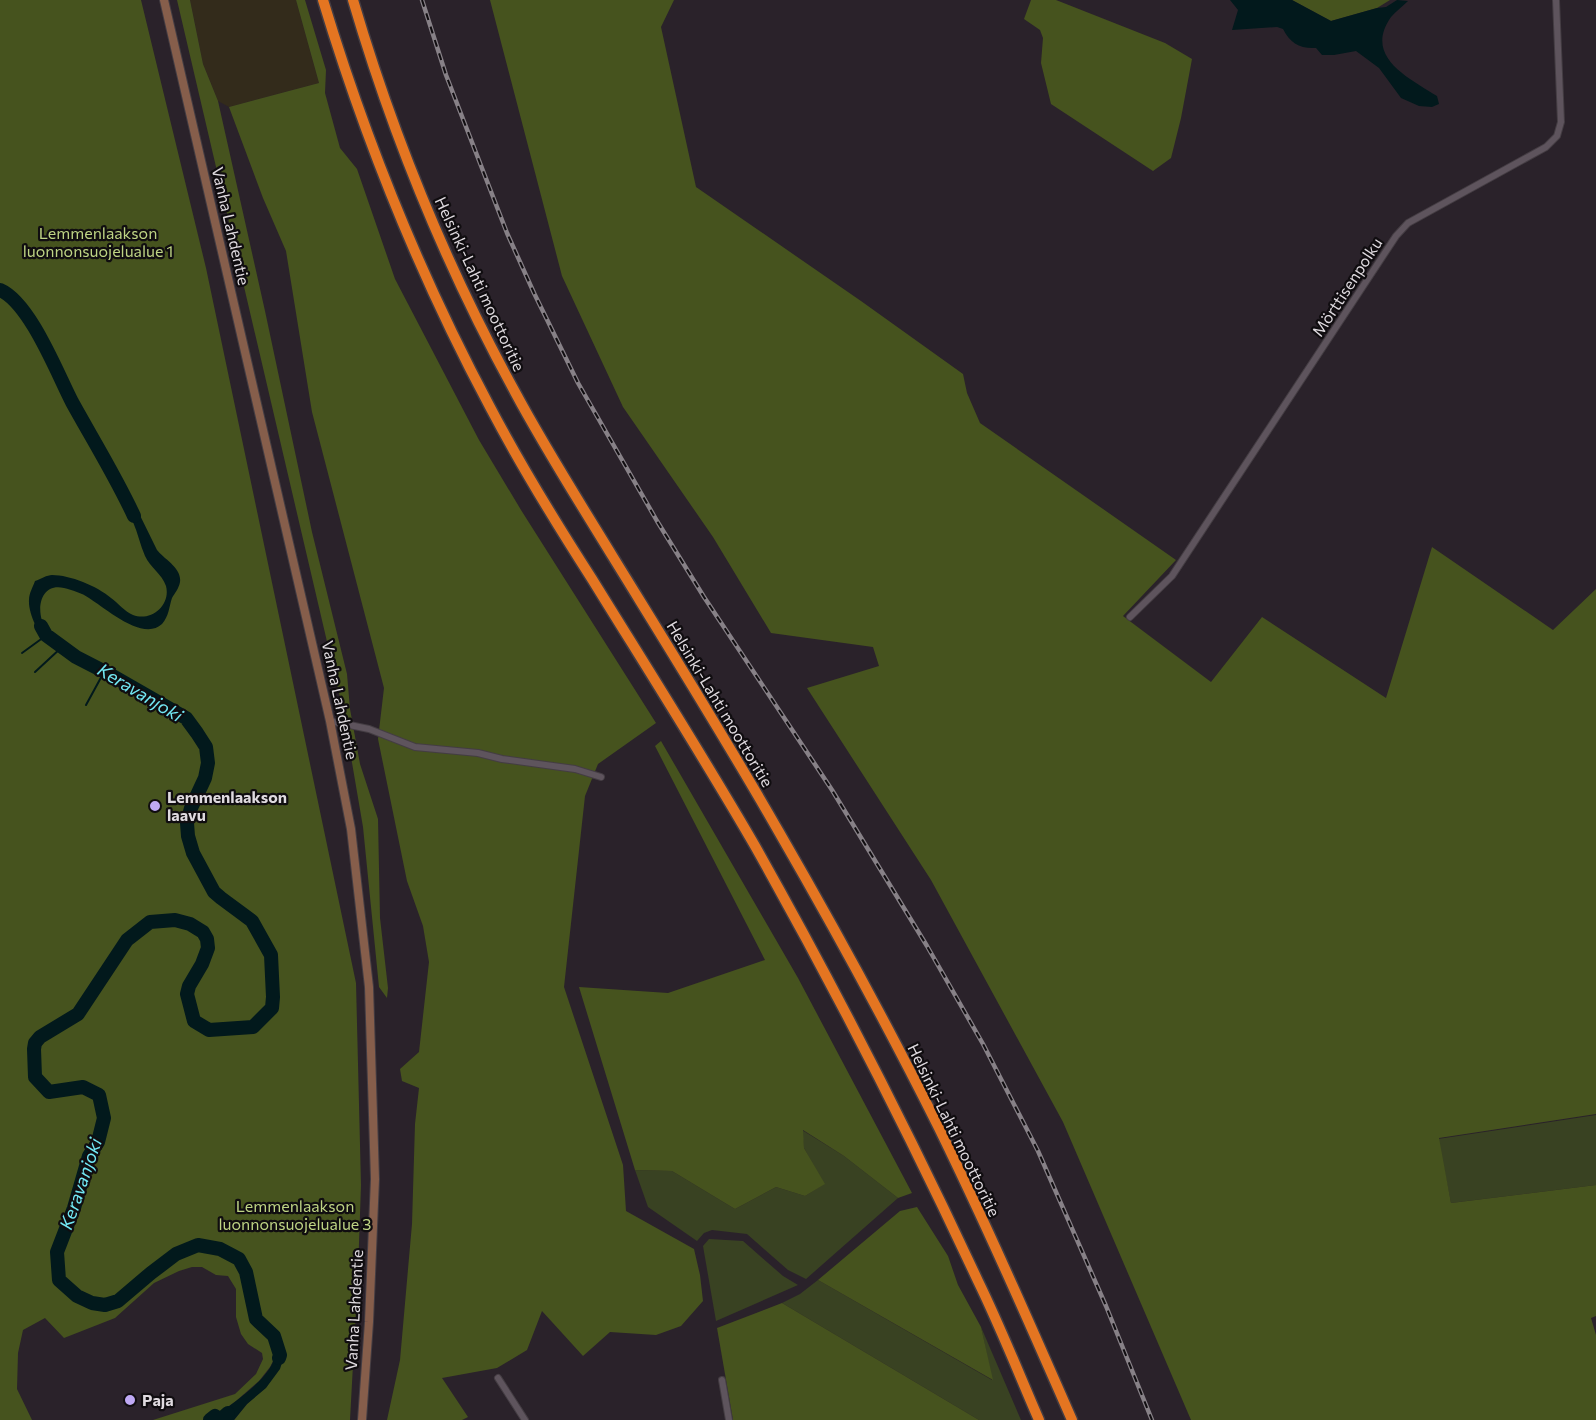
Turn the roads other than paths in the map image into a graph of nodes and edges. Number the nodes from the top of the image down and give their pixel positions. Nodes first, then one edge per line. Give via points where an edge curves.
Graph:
1 (164, 0) edge
2 (323, 0) edge
3 (353, 0) edge
4 (1556, 0) edge
5 (1130, 617) dead end
6 (330, 721) junction
7 (601, 777) dead end
8 (498, 1378) dead end
9 (722, 1380) dead end
10 (362, 1420) edge
11 (525, 1420) edge
12 (729, 1420) edge
13 (1039, 1420) edge
14 (1072, 1420) edge

1 - 6 main road, Vanha Lahdentie
2 - 13 highway via 369,140 454,338 541,497 754,845 839,1000 980,1284
3 - 14 highway, Helsinki-Lahti moottoritie via 395,130 469,305 544,443 767,810 865,986 1007,1272
4 - 5 street, Mörttisenpolku via 1561,122 1557,136 1546,147 1408,224 1396,236 1172,576
6 - 7 street via 369,729 415,747 478,753
6 - 10 main road, Vanha Lahdentie via 351,829 369,987 375,1179
8 - 11 street
9 - 12 street

